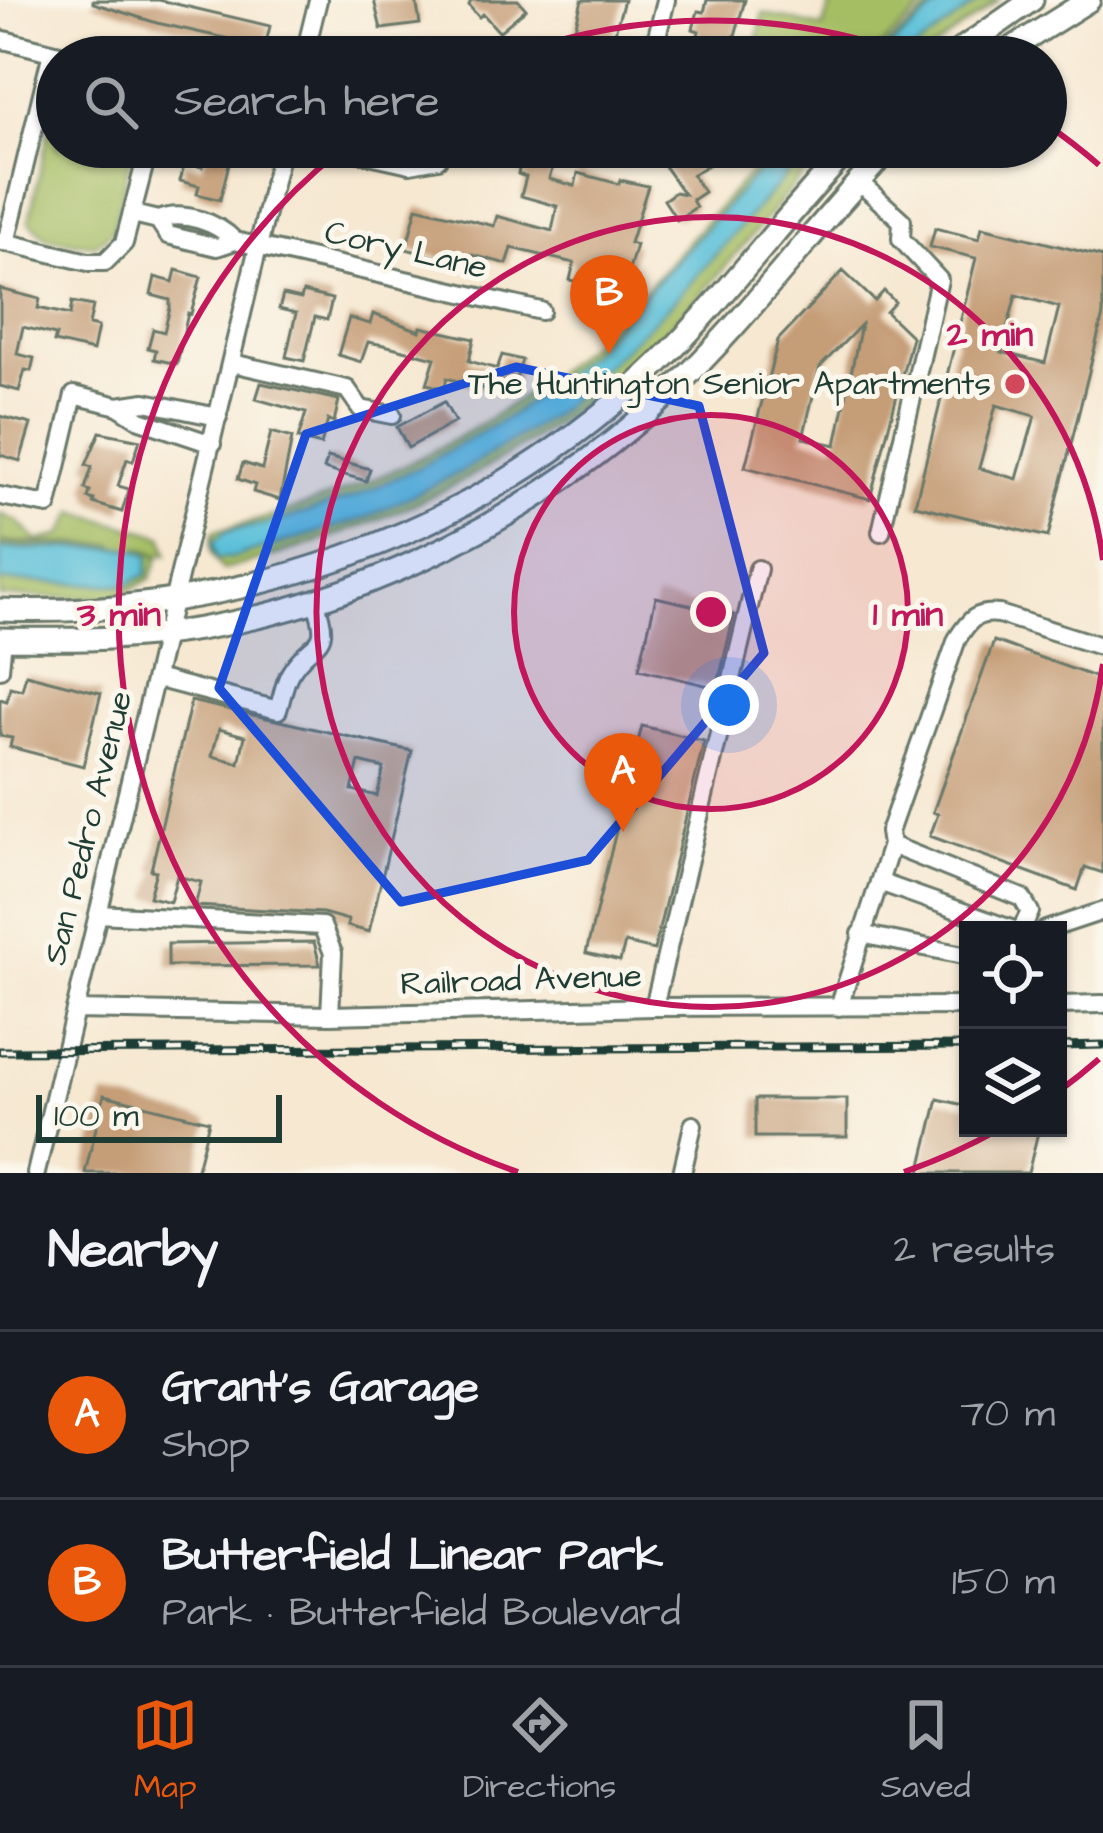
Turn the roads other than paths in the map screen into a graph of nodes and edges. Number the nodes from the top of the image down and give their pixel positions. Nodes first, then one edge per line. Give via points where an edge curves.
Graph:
1 (318, 0) edge
2 (666, 0) edge
3 (1032, 0) edge
4 (1090, 0) edge
5 (309, 36) edge
6 (657, 36) edge
7 (980, 36) edge
8 (1032, 36) edge
9 (0, 39) edge
10 (36, 48) edge
11 (36, 114) edge
12 (144, 168) edge
13 (277, 168) edge
14 (833, 168) edge
15 (871, 168) edge
16 (858, 181) junction
17 (133, 214) junction
18 (3, 242) edge
19 (258, 246) junction
20 (542, 311) dead end
21 (232, 363) junction
22 (118, 406) junction
23 (392, 415) dead end
24 (218, 417) junction
25 (212, 444) junction
26 (0, 496) edge
27 (880, 532) dead end
28 (758, 569) dead end
29 (315, 600) junction
30 (173, 602) junction
31 (0, 610) edge
32 (166, 633) junction
33 (2, 639) edge
34 (1103, 647) edge
35 (0, 670) edge
36 (155, 678) junction
37 (891, 845) junction
38 (879, 882) junction
39 (1103, 911) edge
40 (99, 914) junction
41 (992, 921) edge
42 (1024, 921) edge
43 (1067, 923) edge
44 (862, 934) junction
45 (959, 954) edge
46 (1103, 1004) edge
47 (1067, 1005) edge
48 (654, 1006) junction
49 (959, 1006) edge
50 (839, 1007) junction
51 (75, 1010) junction
52 (330, 1016) junction
53 (693, 1125) dead end
54 (36, 1173) edge
55 (682, 1173) edge

1 - 5 street
2 - 6 street
3 - 7 main road
4 - 8 main road
9 - 10 street
11 - 18 street
12 - 17 street
13 - 19 street, San Pedro Avenue
14 - 30 main road via 686,336 551,452 374,546
15 - 16 main road
16 - 27 street via 902,220 901,239 939,280
16 - 29 main road via 708,354 619,436 462,538
17 - 18 street via 124,243 105,262
17 - 19 street, Cory Lane via 158,220 168,235
19 - 20 street, Cory Lane
19 - 21 street, San Pedro Avenue
21 - 23 street via 347,389 361,409
21 - 24 street, San Pedro Avenue
22 - 24 street via 145,402
22 - 25 street
22 - 26 street via 74,395 48,506
24 - 25 street, San Pedro Avenue
25 - 30 street, San Pedro Avenue
28 - 48 street
29 - 32 main road
29 - 36 street via 325,633 290,673 278,710
30 - 31 main road
30 - 32 street, San Pedro Avenue
32 - 33 main road
32 - 36 street, San Pedro Avenue
33 - 35 street
34 - 37 street via 999,614 968,622 889,832
36 - 40 street, San Pedro Avenue
37 - 38 street
37 - 42 street via 1022,898 1030,912
38 - 41 street
38 - 44 street
39 - 43 street
40 - 51 street, San Pedro Avenue
40 - 52 street via 322,926 333,952
44 - 45 street
44 - 50 street
46 - 47 street
48 - 50 street, Railroad Avenue
48 - 52 street, Railroad Avenue
49 - 50 street, Railroad Avenue
51 - 52 street, Railroad Avenue
51 - 54 street, San Pedro Avenue
53 - 55 street

